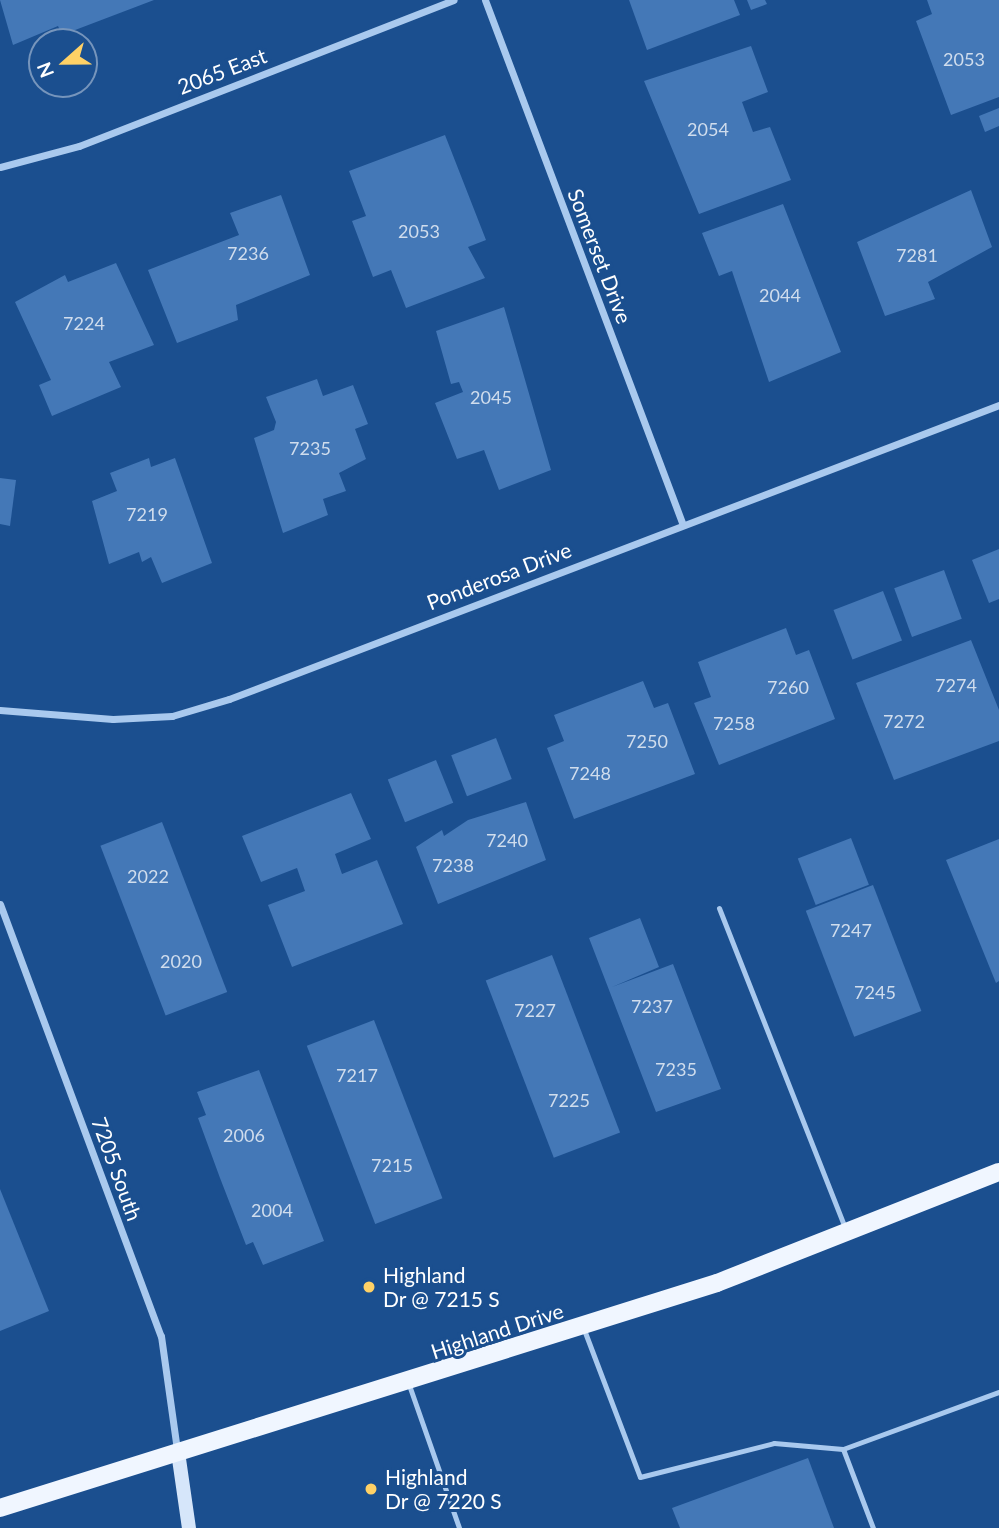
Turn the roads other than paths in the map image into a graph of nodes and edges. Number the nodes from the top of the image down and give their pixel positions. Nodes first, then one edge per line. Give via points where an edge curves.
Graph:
1 (454, 0) edge
2 (485, 0) edge
3 (0, 167) edge
4 (999, 405) edge
5 (683, 524) junction
6 (0, 709) edge
7 (0, 904) edge
8 (719, 908) dead end
9 (999, 1172) edge
10 (848, 1233) junction
11 (583, 1327) junction
12 (408, 1382) junction
13 (999, 1392) edge
14 (843, 1449) junction
15 (178, 1452) junction
16 (0, 1508) edge
17 (189, 1528) edge
18 (459, 1528) edge
19 (873, 1528) edge

1 - 3 street, 2065 East via 79,146
2 - 5 street, Somerset Drive
4 - 5 street, Ponderosa Drive
5 - 6 street, Ponderosa Drive via 172,716 113,719
7 - 15 street, 7205 South via 161,1336
8 - 10 lane
9 - 10 main road, Highland Drive
10 - 11 main road, Highland Drive
11 - 12 main road, Highland Drive
11 - 14 lane via 640,1476 774,1443
12 - 15 main road, Highland Drive
12 - 18 lane
13 - 14 lane
14 - 19 lane
15 - 16 main road, Highland Drive
15 - 17 street

